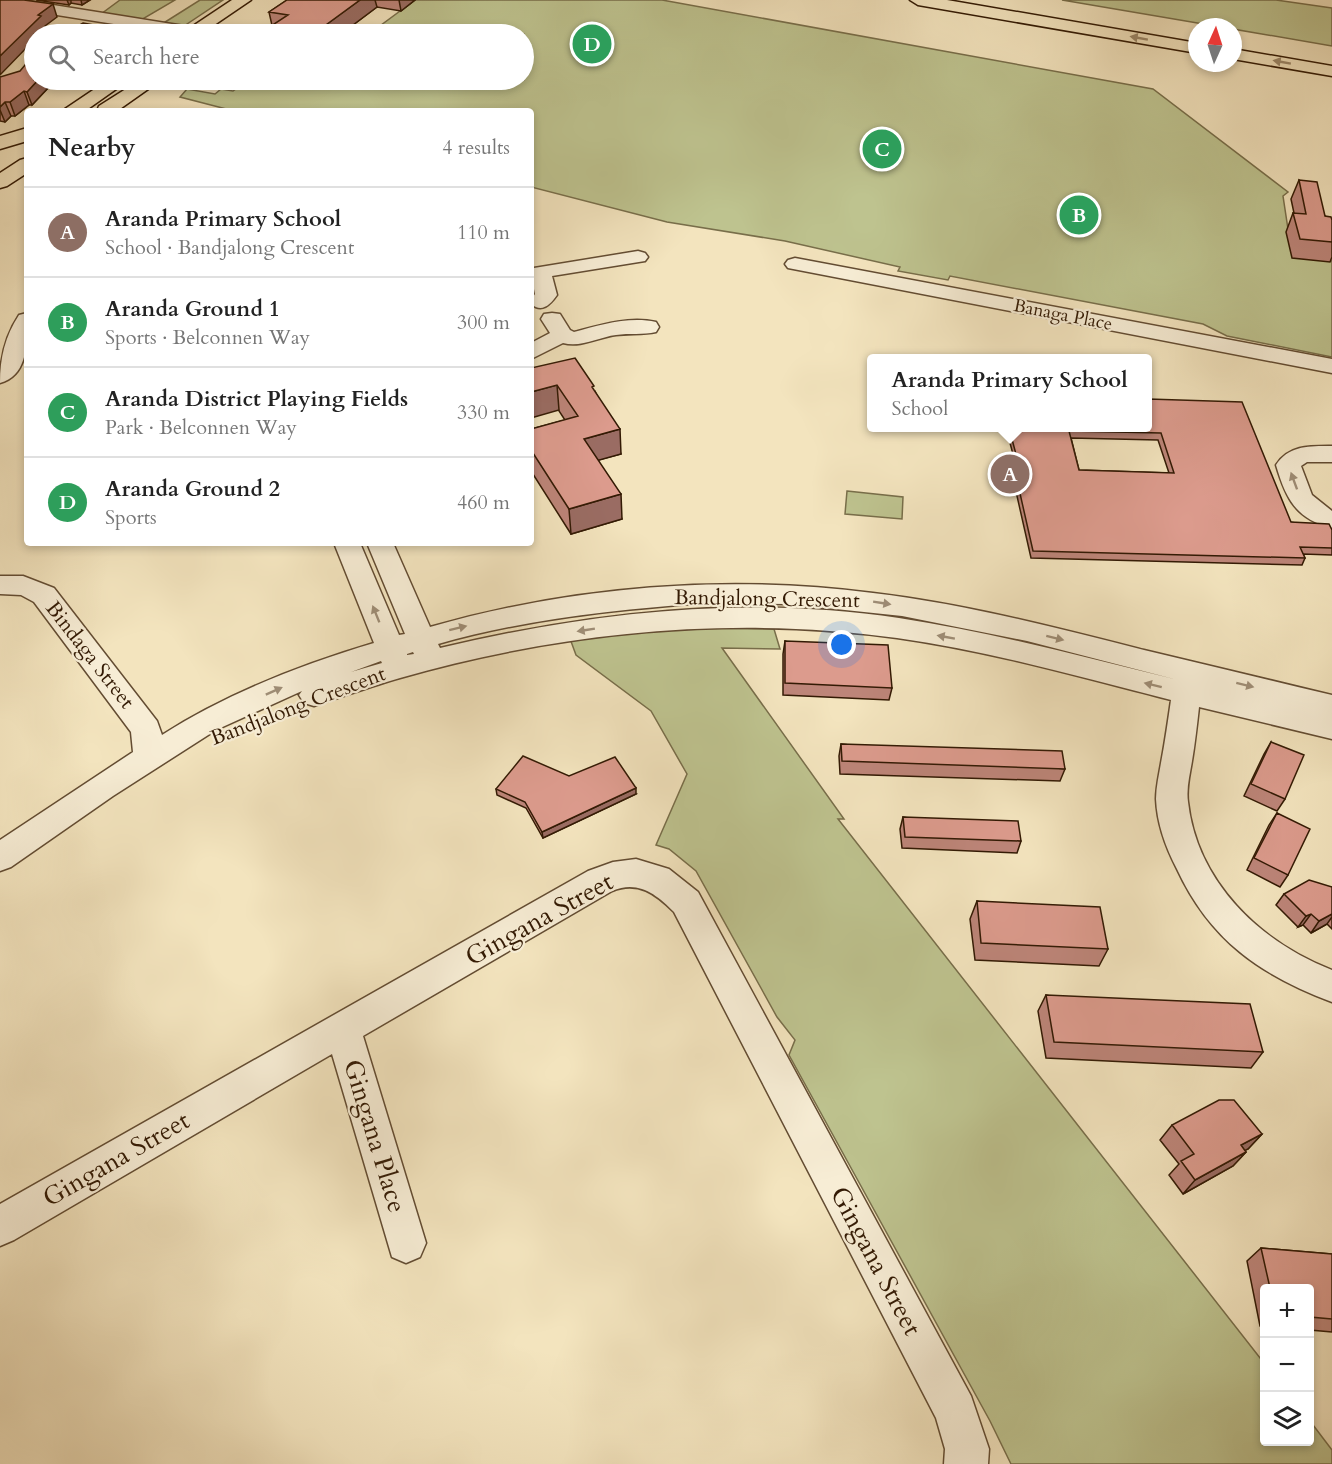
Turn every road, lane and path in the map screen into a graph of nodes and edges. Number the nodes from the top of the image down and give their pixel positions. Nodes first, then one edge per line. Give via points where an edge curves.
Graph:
1 (243, 0) edge
2 (918, 0) edge
3 (0, 1) edge
4 (262, 4) dead end
5 (0, 16) edge
6 (44, 24) edge
7 (136, 24) edge
8 (209, 24) edge
9 (233, 24) edge
10 (1188, 46) edge
11 (1242, 56) edge
12 (1332, 71) edge
13 (104, 90) edge
14 (137, 90) edge
15 (75, 108) edge
16 (111, 108) edge
17 (24, 139) edge
18 (14, 157) edge
19 (0, 182) edge
20 (638, 257) dead end
21 (795, 264) dead end
22 (535, 303) edge
23 (24, 322) edge
24 (24, 324) edge
25 (648, 327) dead end
26 (562, 335) junction
27 (0, 341) edge
28 (534, 350) edge
29 (1332, 366) edge
30 (0, 376) edge
31 (1332, 454) edge
32 (1332, 520) edge
33 (348, 546) edge
34 (381, 546) edge
35 (0, 585) edge
36 (426, 649) junction
37 (394, 658) junction
38 (1188, 682) junction
39 (1332, 706) edge
40 (1332, 728) edge
41 (148, 758) junction
42 (0, 858) edge
43 (1332, 986) edge
44 (343, 1029) junction
45 (0, 1226) edge
46 (406, 1243) dead end
47 (966, 1464) edge

1 - 8 main road
10 -> 2 main road
3 - 7 street
4 - 9 main road
5 - 6 street
12 -> 11 main road
13 - 15 main road
14 - 16 main road
17 - 18 main road
18 - 19 main road
20 - 22 street via 541,272 546,295
21 - 29 street, Banaga Place
22 - 26 street
23 - 27 street
24 - 30 street via 11,367
25 - 26 street via 616,328 572,339
26 - 28 street
32 -> 31 street via 1314,514 1301,500 1288,465 1298,456
37 -> 33 street
34 - 36 street
35 - 41 street, Bindaga Street via 32,587 44,595 146,729
36 - 37 street, Bandjalong Crescent
36 - 38 street, Bandjalong Crescent via 503,643 643,609 699,606 897,628
37 - 41 street, Bandjalong Crescent via 195,745
38 -> 39 street, Bandjalong Crescent
38 - 40 street, Bandjalong Crescent
38 - 43 street via 1172,800 1180,841 1192,870 1234,926 1262,950 1293,970
41 - 42 street, Bandjalong Crescent
44 - 45 street, Gingana Street
44 - 46 street, Gingana Place
44 - 47 street, Gingana Street via 610,876 631,872 652,875 671,885 686,902 956,1412 967,1449

